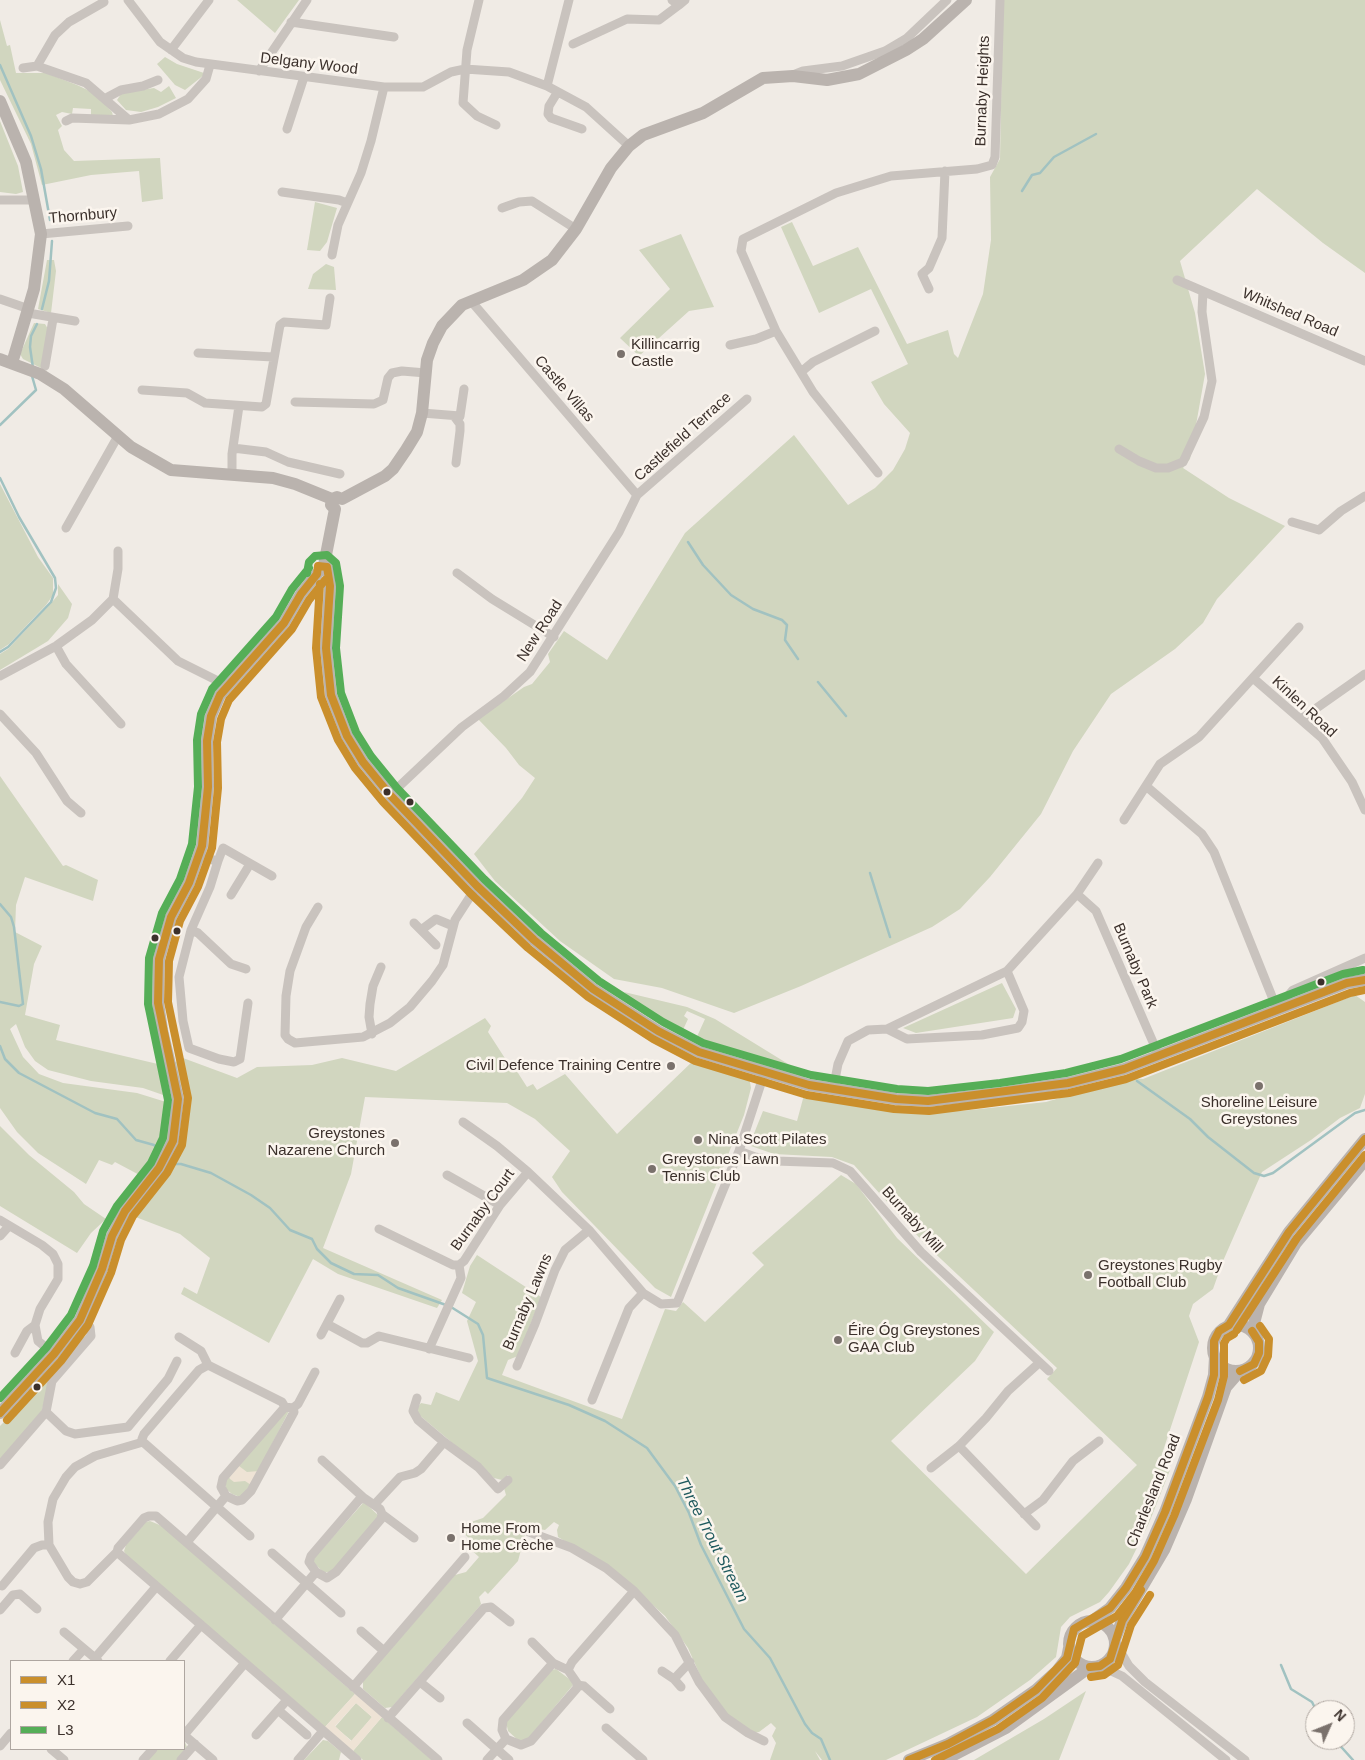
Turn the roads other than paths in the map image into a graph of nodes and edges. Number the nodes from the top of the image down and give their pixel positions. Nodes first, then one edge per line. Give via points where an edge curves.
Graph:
1 (128, 0) edge
2 (209, 0) edge
3 (307, 0) edge
4 (479, 0) edge
5 (569, 0) edge
6 (947, 0) edge
7 (966, 0) edge
8 (1000, 0) edge
9 (104, 2) dead end
10 (679, 2) edge
11 (291, 22) junction
12 (394, 38) dead end
13 (573, 44) dead end
14 (171, 50) junction
15 (210, 65) junction
16 (37, 66) junction
17 (23, 68) dead end
18 (465, 69) junction
19 (259, 71) junction
20 (793, 76) junction
21 (304, 77) junction
22 (158, 80) dead end
23 (546, 86) junction
24 (384, 88) junction
25 (557, 93) junction
26 (106, 98) junction
27 (0, 101) edge
28 (129, 120) junction
29 (66, 121) dead end
30 (496, 124) dead end
31 (287, 129) dead end
32 (582, 129) dead end
33 (629, 146) junction
34 (945, 171) junction
35 (282, 192) dead end
36 (0, 200) edge
37 (34, 200) junction
38 (347, 203) junction
39 (502, 208) dead end
40 (128, 226) dead end
41 (576, 229) junction
42 (41, 234) junction
43 (332, 255) dead end
44 (1177, 280) dead end
45 (929, 289) dead end
46 (1203, 291) junction
47 (330, 298) dead end
48 (0, 299) edge
49 (471, 301) junction
50 (29, 311) junction
51 (53, 319) junction
52 (75, 321) dead end
53 (776, 331) junction
54 (876, 332) dead end
55 (730, 345) dead end
56 (198, 353) dead end
57 (273, 356) junction
58 (1365, 361) edge
59 (9, 362) edge
60 (43, 370) junction
61 (801, 372) junction
62 (426, 373) junction
63 (464, 389) dead end
64 (142, 390) dead end
65 (747, 399) dead end
66 (295, 402) dead end
67 (239, 406) junction
68 (422, 413) junction
69 (454, 416) junction
70 (118, 436) junction
71 (233, 448) junction
72 (1119, 449) dead end
73 (456, 463) dead end
74 (878, 473) dead end
75 (340, 474) dead end
76 (232, 475) junction
77 (638, 495) junction
78 (1365, 496) edge
79 (336, 502) junction
80 (1292, 522) dead end
81 (66, 528) dead end
82 (118, 551) dead end
83 (323, 571) junction
84 (457, 573) dead end
85 (113, 598) junction
86 (1299, 627) dead end
87 (554, 636) junction
88 (56, 646) junction
89 (1365, 674) edge
90 (0, 676) edge
91 (1252, 678) junction
92 (228, 686) junction
93 (0, 714) edge
94 (1301, 719) junction
95 (121, 724) dead end
96 (1146, 786) junction
97 (390, 795) junction
98 (1365, 810) edge
99 (81, 813) dead end
100 (1124, 820) dead end
101 (199, 857) junction
102 (218, 861) junction
103 (1098, 863) dead end
104 (250, 864) junction
105 (272, 876) dead end
106 (477, 886) junction
107 (1077, 894) junction
108 (231, 895) dead end
109 (318, 907) dead end
110 (414, 923) dead end
111 (453, 926) junction
112 (191, 930) junction
113 (421, 930) junction
114 (436, 945) dead end
115 (1365, 958) edge
116 (381, 967) dead end
117 (246, 969) dead end
118 (1008, 971) junction
119 (1365, 980) edge
120 (248, 1003) dead end
121 (1276, 1009) junction
122 (887, 1029) junction
123 (372, 1034) junction
124 (1159, 1056) junction
125 (765, 1072) junction
126 (833, 1090) junction
127 (463, 1122) dead end
128 (1365, 1139) edge
129 (738, 1151) junction
130 (1365, 1160) edge
131 (528, 1172) junction
132 (447, 1175) dead end
133 (500, 1205) junction
134 (0, 1220) edge
135 (9, 1226) junction
136 (378, 1229) dead end
137 (589, 1230) junction
138 (0, 1236) edge
139 (458, 1265) junction
140 (643, 1293) junction
141 (340, 1299) dead end
142 (80, 1320) junction
143 (327, 1324) junction
144 (35, 1325) junction
145 (1229, 1325) junction
146 (1252, 1331) junction
147 (321, 1335) dead end
148 (180, 1337) dead end
149 (429, 1349) junction
150 (15, 1353) dead end
151 (54, 1354) junction
152 (1215, 1357) junction
153 (469, 1358) dead end
154 (177, 1361) dead end
155 (1040, 1363) junction
156 (208, 1365) junction
157 (516, 1366) dead end
158 (1048, 1371) dead end
159 (1240, 1371) junction
160 (315, 1372) dead end
161 (417, 1398) dead end
162 (592, 1400) dead end
163 (289, 1407) junction
164 (46, 1412) junction
165 (0, 1413) edge
166 (1099, 1441) dead end
167 (143, 1442) junction
168 (444, 1442) junction
169 (959, 1446) junction
170 (322, 1460) dead end
171 (0, 1465) edge
172 (931, 1468) dead end
173 (508, 1480) dead end
174 (226, 1496) junction
175 (364, 1498) junction
176 (374, 1505) junction
177 (217, 1508) junction
178 (382, 1514) junction
179 (1024, 1514) junction
180 (1036, 1526) dead end
181 (530, 1532) dead end
182 (250, 1536) dead end
183 (414, 1538) dead end
184 (187, 1542) junction
185 (50, 1545) junction
186 (117, 1552) junction
187 (272, 1554) dead end
188 (465, 1558) dead end
189 (316, 1572) junction
190 (306, 1584) junction
191 (1, 1585) edge
192 (156, 1587) junction
193 (634, 1591) junction
194 (13, 1595) junction
195 (38, 1609) dead end
196 (0, 1610) edge
197 (340, 1613) dead end
198 (276, 1620) junction
199 (1092, 1620) junction
200 (510, 1622) dead end
201 (200, 1625) junction
202 (361, 1631) dead end
203 (64, 1632) dead end
204 (1115, 1641) junction
205 (532, 1642) dead end
206 (1070, 1648) junction
207 (84, 1649) junction
208 (384, 1651) junction
209 (74, 1660) edge
210 (96, 1660) edge
211 (171, 1660) edge
212 (690, 1662) junction
213 (245, 1663) junction
214 (553, 1663) junction
215 (1095, 1666) junction
216 (568, 1670) junction
217 (662, 1671) dead end
218 (674, 1679) junction
219 (420, 1682) junction
220 (577, 1685) junction
221 (353, 1687) junction
222 (681, 1687) dead end
223 (440, 1698) dead end
224 (287, 1700) junction
225 (610, 1709) dead end
226 (278, 1710) junction
227 (388, 1718) junction
228 (467, 1723) dead end
229 (606, 1728) dead end
230 (323, 1731) junction
231 (10, 1734) edge
232 (185, 1734) edge
233 (256, 1735) dead end
234 (307, 1735) dead end
235 (185, 1736) edge
236 (506, 1738) junction
237 (764, 1741) dead end
238 (195, 1744) junction
239 (0, 1746) edge
240 (497, 1749) junction
241 (52, 1750) edge
242 (152, 1750) edge
243 (350, 1758) edge
244 (637, 1758) edge
245 (64, 1760) edge
246 (143, 1760) edge
247 (181, 1760) edge
248 (213, 1760) edge
249 (298, 1760) edge
250 (438, 1760) edge
251 (487, 1760) edge
252 (509, 1760) edge
253 (908, 1760) edge
254 (944, 1760) edge
255 (1226, 1760) edge
256 (1244, 1760) edge

1 - 14 street, Delgany Wood via 149,30
2 - 14 street
3 - 11 street
4 - 18 street
5 - 23 street
6 - 20 street via 907,38 885,51 842,66 803,71
7 - 20 main road via 924,39 859,74 827,80
8 - 34 street, Burnaby Heights via 995,157 992,165
9 - 16 street via 69,22 55,35
10 - 13 street via 658,20 627,19
11 - 12 street
11 - 19 street
14 - 15 street, Delgany Wood via 183,58
15 - 19 street, Delgany Wood
15 - 28 street via 206,79 188,99 159,114
16 - 17 street
16 - 26 street via 86,83
18 - 23 street, Delgany Wood via 509,72
18 - 24 street, Delgany Wood via 423,86
18 - 30 street via 464,103 477,116
19 - 21 street, Delgany Wood
20 - 33 main road via 763,78 704,114 643,135
21 - 24 street, Delgany Wood
21 - 31 street
22 - 26 street via 121,90
23 - 25 street, Delgany Wood
24 - 38 street via 366,157
25 - 32 street via 548,114
25 - 33 street, Delgany Wood via 586,108
26 - 28 street
27 - 37 main road via 26,162
28 - 29 street via 72,118
33 - 41 main road via 611,168
34 - 45 street via 942,238 929,268 922,274
34 - 53 street, Burnaby Heights via 891,176 836,194 743,239 741,251
35 - 38 street
36 - 37 street
37 - 42 main road
38 - 43 street via 338,225
39 - 41 street via 532,201
40 - 42 street, Thornbury
41 - 49 main road via 552,260 537,272
42 - 50 main road
44 - 46 street, Whitshed Road
46 - 58 street, Whitshed Road
46 - 72 street via 1202,312 1212,381 1204,418 1183,462 1168,468 1156,468
47 - 57 street via 326,325 284,322 280,326
48 - 50 street
49 - 62 main road via 457,308 442,326 432,343
49 - 77 street, Castle Villas
50 - 51 street
50 - 59 main road
51 - 52 street
51 - 60 street
53 - 55 street
53 - 61 street, Burnaby Heights
54 - 61 street via 813,362
56 - 57 street
57 - 67 street via 266,404 262,407
59 - 60 main road
60 - 70 main road
61 - 74 street, Burnaby Heights via 813,392
62 - 66 street via 392,373 383,400 374,404
62 - 68 main road
63 - 69 street via 460,416
64 - 67 street via 187,393 205,403
65 - 77 street, Castlefield Terrace
67 - 71 street
68 - 69 street
68 - 79 main road via 417,432 393,469
69 - 73 street via 460,424
70 - 76 main road via 152,461 171,470
70 - 81 street
71 - 75 street via 266,452 288,462
71 - 76 street
76 - 79 main road via 273,478 304,487
77 - 87 street, New Road
78 - 80 street via 1319,530
79 - 83 main road
82 - 85 street
83 - 92 main road via 301,594 284,623
83 - 97 main road via 330,586 326,648 331,695 347,736
84 - 87 street via 492,599
85 - 88 street via 92,620
85 - 92 street via 178,661
86 - 91 street
87 - 97 street, New Road via 530,672 462,727
88 - 90 street
88 - 95 street via 66,664
89 - 94 street
91 - 94 street, Kinlen Road
91 - 96 street via 1199,737 1160,764
92 - 101 main road via 220,695 211,716 207,740 208,787
93 - 99 street via 36,753 67,801
94 - 98 street, Kinlen Road via 1322,738 1352,782
96 - 100 street
96 - 121 street via 1202,834 1214,852
97 - 106 main road
101 - 102 street
101 - 142 main road via 171,917 159,959 158,1003 178,1099 173,1141 159,1168 126,1211 112,1236
102 - 104 street via 223,848
102 - 112 street
103 - 107 street
104 - 105 street
104 - 108 street
106 - 111 street
106 - 125 main road via 534,940 593,989 622,1008 699,1052
107 - 118 street
107 - 124 street, Burnaby Park via 1096,911
109 - 123 street via 306,927 290,971 285,1034 295,1043
110 - 113 street
111 - 113 street via 436,919
111 - 123 street via 443,965 432,981 410,1007
112 - 117 street via 231,964
112 - 120 street via 179,977 189,1048 219,1059 234,1062 240,1059
113 - 114 street
115 - 121 street via 1292,990
116 - 123 street via 373,986 368,1017
118 - 122 street
118 - 122 street via 1024,1012 1018,1028 982,1035 907,1039
119 - 121 main road via 1347,982
121 - 124 main road
122 - 126 street via 868,1030 848,1041 838,1064
124 - 126 main road via 1124,1069 1068,1082 928,1101
125 - 126 main road
125 - 129 street
127 - 131 street
128 - 145 main road via 1288,1232
129 - 140 street via 677,1303 662,1304
129 - 155 street, Burnaby Mill via 776,1161 833,1163 850,1171 921,1252
130 - 146 main road via 1296,1243 1259,1304
131 - 133 street, Burnaby Court
131 - 137 street
132 - 133 street
133 - 139 street, Burnaby Court via 464,1261
134 - 135 street
135 - 138 street
135 - 144 street via 42,1245 58,1264 58,1278 40,1309
136 - 139 street, Burnaby Court
137 - 140 street
137 - 157 street, Burnaby Lawns via 565,1250
139 - 149 street via 461,1278
140 - 162 street via 629,1308
141 - 143 street
142 - 151 main road
142 - 164 street via 90,1327 91,1336 52,1381
143 - 147 street
143 - 149 street via 362,1343 367,1344 379,1336
144 - 150 street
144 - 151 street via 38,1341
145 - 146 main road via 1243,1325
145 - 152 main road via 1216,1336 1213,1346
146 - 159 main road via 1259,1342 1259,1353 1254,1364
148 - 156 street via 201,1351
149 - 153 street
151 - 165 main road
152 - 159 main road via 1226,1369
152 - 199 main road, Charlesland Road via 1208,1397 1145,1557 1110,1608
154 - 164 street via 168,1379 128,1427 75,1434 66,1431
155 - 158 street, Burnaby Mill
155 - 169 street via 1008,1392
156 - 163 street
156 - 167 street via 199,1370 144,1434
159 - 204 main road, Charlesland Road via 1226,1387 1164,1550 1122,1621
160 - 163 street via 298,1404
161 - 168 street via 413,1412
163 - 174 street via 223,1478 221,1487
163 - 174 street via 294,1412 251,1491 242,1500
164 - 171 street
166 - 179 street via 1073,1461 1043,1500
167 - 177 street
167 - 185 street via 95,1456 75,1467 66,1477 51,1507 48,1522
168 - 173 street via 478,1467 498,1489
168 - 176 street via 421,1469 400,1477
169 - 172 street
169 - 179 street
170 - 175 street
174 - 177 street
175 - 176 street
175 - 189 street via 311,1556 309,1562
176 - 178 street
177 - 182 street
177 - 184 street
178 - 183 street
178 - 189 street via 333,1576 327,1578
179 - 180 street
181 - 193 street via 572,1548 606,1568
184 - 186 street via 156,1516 149,1516
184 - 198 street
185 - 186 street via 68,1577 80,1584
185 - 191 street via 34,1548
186 - 192 street
187 - 190 street
188 - 208 street
189 - 190 street
190 - 197 street
190 - 198 street
191 - 194 street
192 - 201 street
192 - 210 street
193 - 212 street via 675,1635
193 - 216 street
194 - 195 street via 20,1594
194 - 196 street
198 - 221 street
199 - 204 main road via 1106,1625
199 - 206 main road via 1074,1629
200 - 219 street via 491,1607 484,1608
201 - 211 street
201 - 213 street
202 - 208 street
203 - 207 street
204 - 215 main road via 1110,1659
204 - 256 street via 1129,1666 1145,1682
205 - 214 street
206 - 215 main road via 1076,1660
206 - 253 main road via 1067,1658 1036,1690 993,1720 948,1744
207 - 209 street
207 - 210 street
208 - 221 street
212 - 218 street
212 - 237 street via 699,1682 725,1717
213 - 224 street
213 - 232 street
214 - 216 street
214 - 236 street via 503,1720 502,1730
215 - 254 main road via 1006,1728
215 - 255 street via 1122,1676
216 - 220 street
217 - 218 street
218 - 222 street
219 - 223 street
219 - 227 street
220 - 225 street via 584,1686
220 - 236 street via 531,1742 521,1745
221 - 227 street
224 - 226 street
224 - 230 street
226 - 233 street
226 - 234 street
227 - 250 street
228 - 240 street
229 - 244 street
230 - 243 street
230 - 249 street
231 - 239 street
235 - 238 street
236 - 240 street
238 - 247 street
238 - 248 street
240 - 251 street
240 - 252 street
241 - 245 street
242 - 246 street

